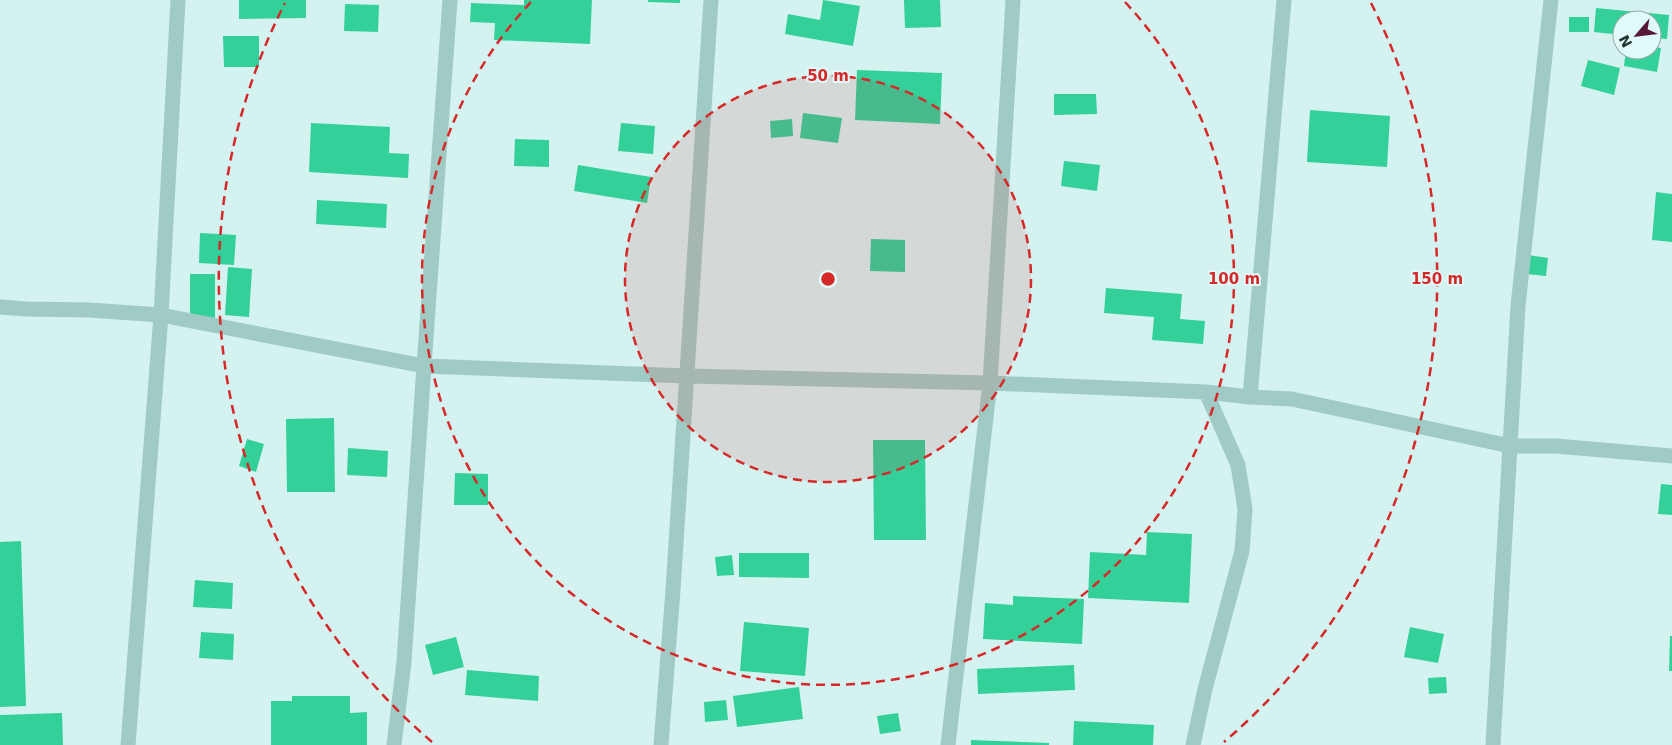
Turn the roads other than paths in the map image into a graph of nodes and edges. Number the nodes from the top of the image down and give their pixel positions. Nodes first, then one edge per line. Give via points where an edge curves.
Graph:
1 (178, 0) edge
2 (450, 0) edge
3 (710, 0) edge
4 (1013, 0) edge
5 (1284, 0) edge
6 (1551, 0) edge
7 (0, 307) edge
8 (161, 315) junction
9 (424, 366) junction
10 (687, 376) junction
11 (990, 383) junction
12 (1206, 392) junction
13 (1250, 397) junction
14 (1510, 446) junction
15 (1672, 456) edge
16 (128, 745) edge
17 (394, 745) edge
18 (661, 745) edge
19 (948, 745) edge
20 (1193, 745) edge
21 (1493, 745) edge

1 - 8 street
2 - 9 street
3 - 10 street
4 - 11 street
5 - 13 street
6 - 14 street via 1518,306
7 - 8 street
8 - 9 street
8 - 16 street
9 - 10 street
9 - 17 street via 404,662
10 - 11 street
10 - 18 street
11 - 12 street
11 - 19 street
12 - 13 street
12 - 20 street via 1238,465 1246,509 1242,551
13 - 14 street via 1292,400
14 - 15 street via 1556,446
14 - 21 street

